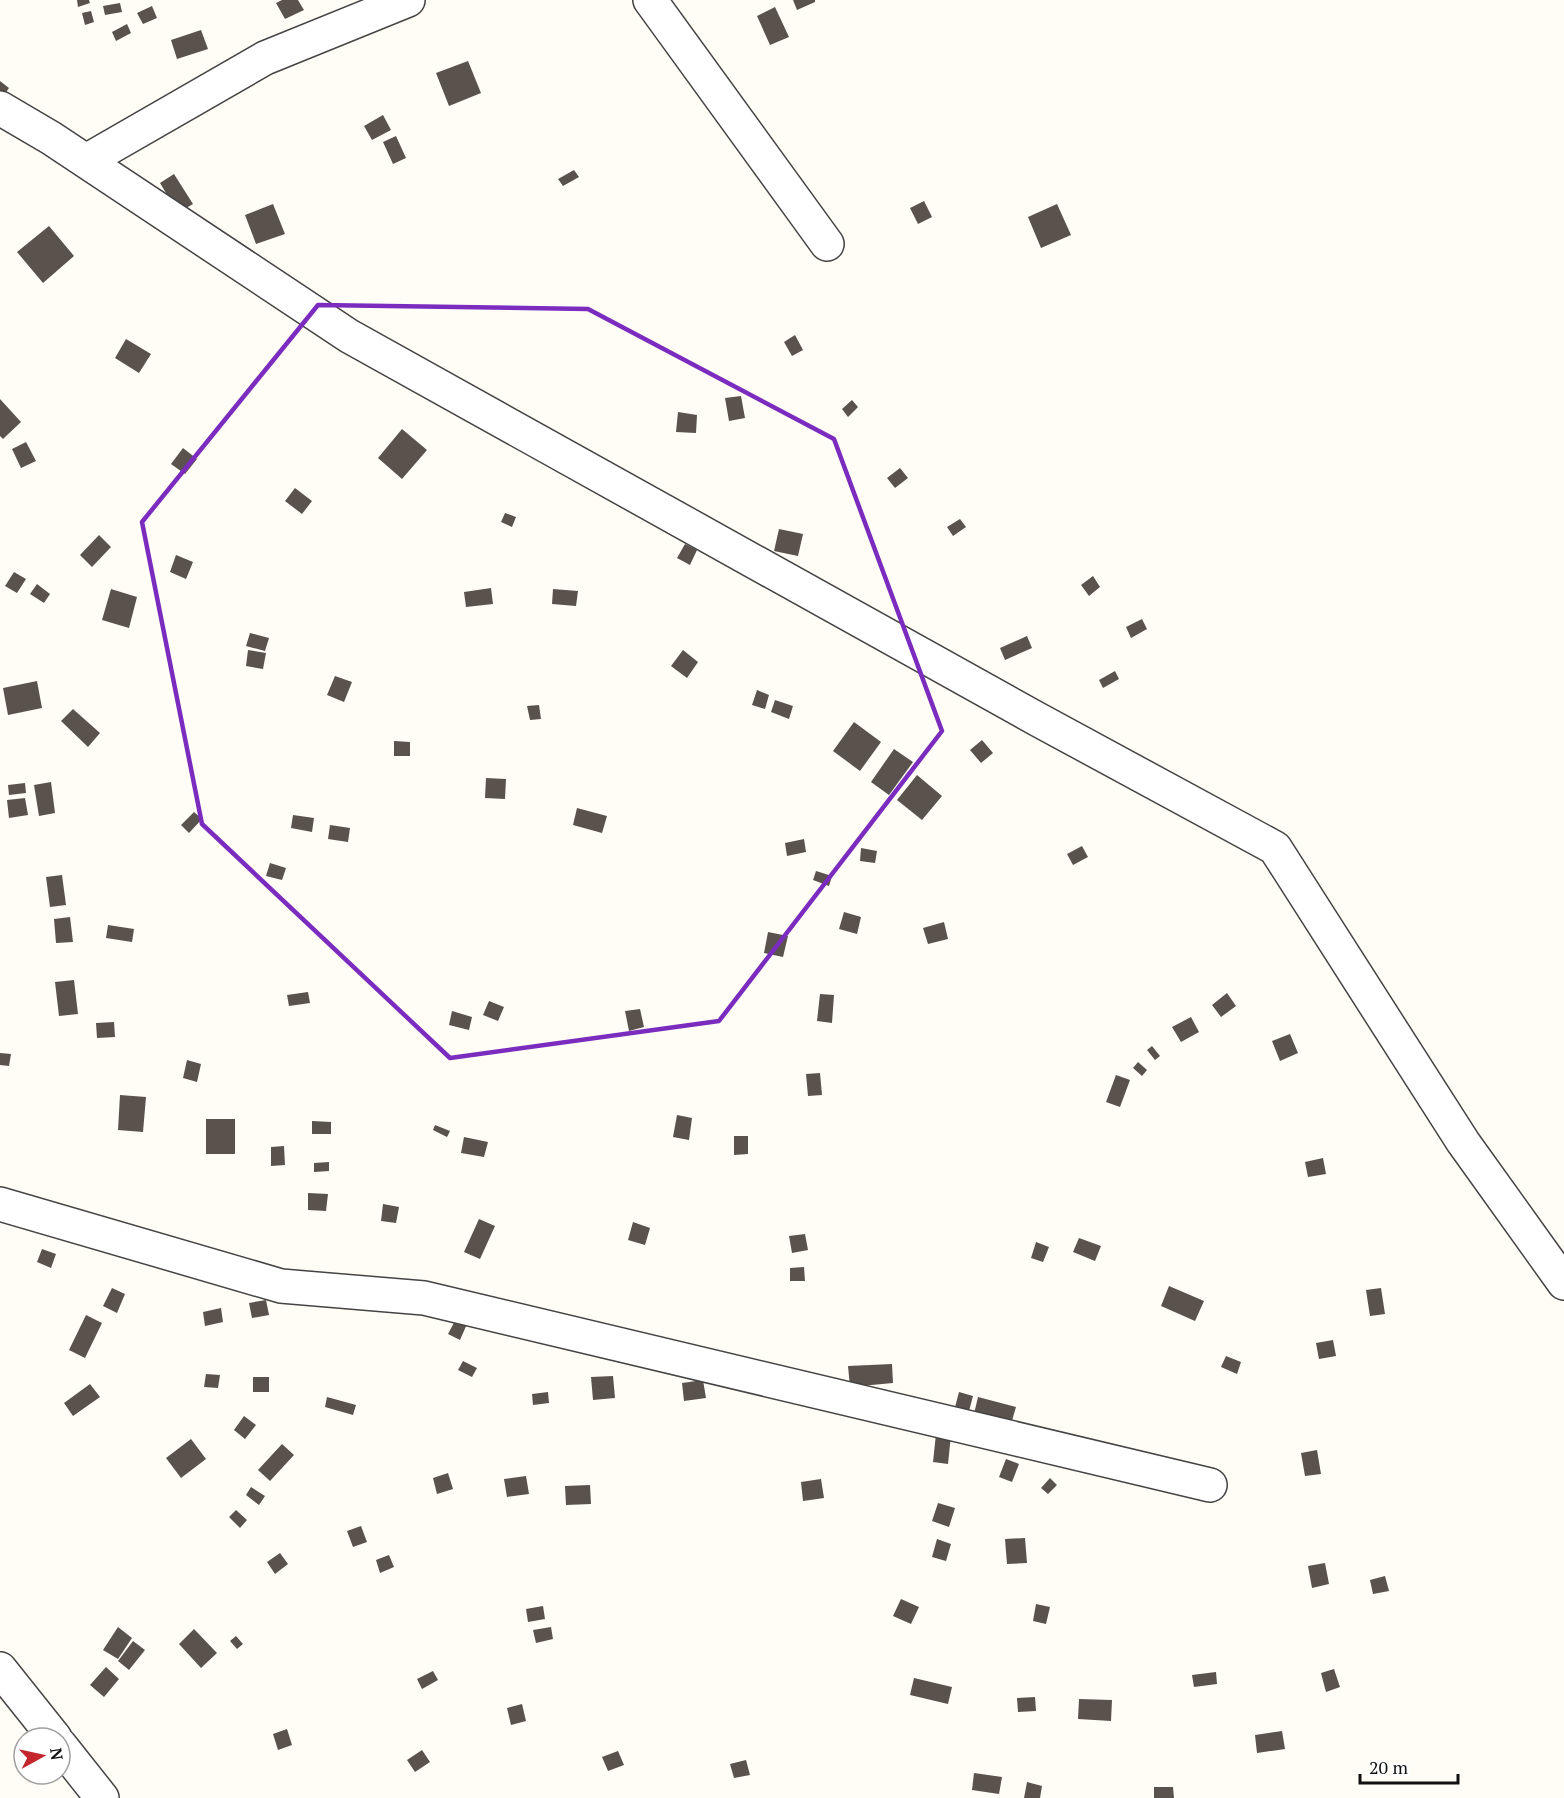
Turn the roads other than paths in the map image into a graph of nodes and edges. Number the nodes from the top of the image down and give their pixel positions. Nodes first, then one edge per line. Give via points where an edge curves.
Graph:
1 (408, 0) edge
2 (650, 0) edge
3 (0, 108) edge
4 (86, 161) junction
5 (827, 244) dead end
6 (0, 1204) edge
7 (1564, 1284) edge
8 (1210, 1485) dead end
9 (0, 1669) edge
10 (45, 1726) edge
11 (72, 1760) edge
12 (102, 1798) edge

1 - 4 street via 265,58
2 - 5 street
3 - 4 street
4 - 7 street via 349,336 1275,848 1463,1142
6 - 8 street via 281,1286 424,1298
9 - 10 street
11 - 12 street

